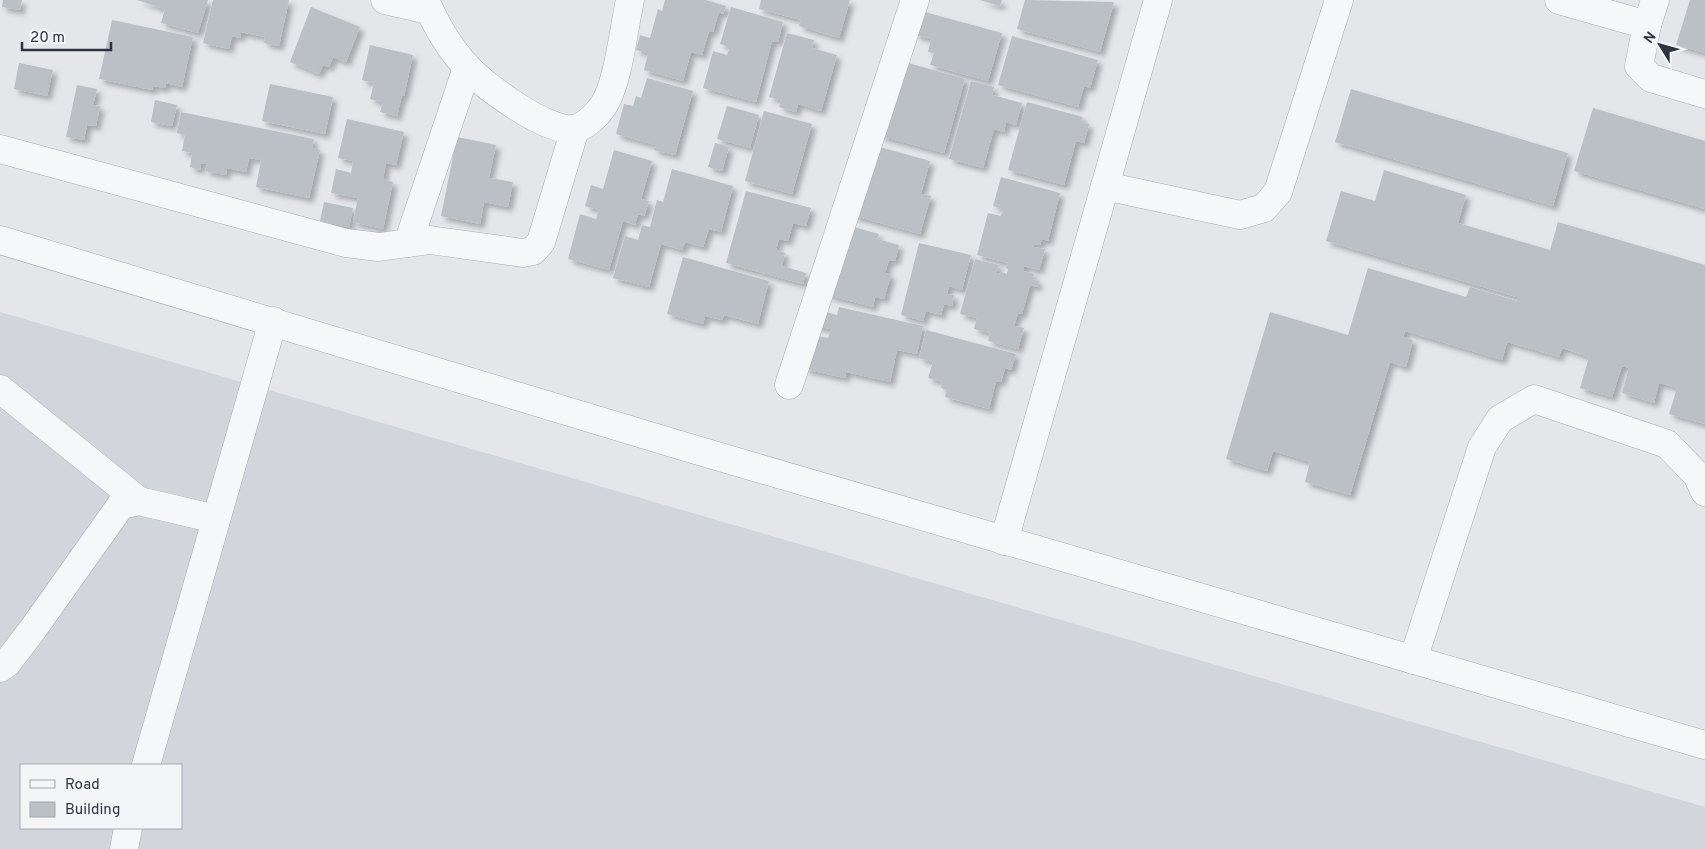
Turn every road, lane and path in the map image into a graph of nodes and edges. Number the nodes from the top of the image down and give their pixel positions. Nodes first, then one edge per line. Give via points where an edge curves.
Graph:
1 (385, 0) edge
2 (630, 0) edge
3 (914, 0) edge
4 (1158, 0) edge
5 (1339, 0) edge
6 (1560, 0) edge
7 (427, 5) edge
8 (1651, 12) edge
9 (467, 68) junction
10 (1705, 94) edge
11 (575, 129) junction
12 (0, 149) edge
13 (1105, 186) junction
14 (0, 240) edge
15 (408, 242) junction
16 (273, 321) junction
17 (789, 385) dead end
18 (0, 390) edge
19 (1705, 492) edge
20 (139, 501) junction
21 (216, 520) junction
22 (1004, 541) junction
23 (1413, 660) junction
24 (0, 668) edge
25 (1705, 745) edge
26 (146, 764) edge
27 (128, 829) edge
28 (124, 849) edge

1 - 7 street
2 - 11 street via 614,78 604,105 592,119
3 - 17 street
4 - 13 street
5 - 13 street via 1278,192 1264,208 1240,215
6 - 8 street
7 - 9 street
8 - 10 street via 1639,66 1651,78
9 - 11 street via 506,100 549,123
9 - 15 street
11 - 15 street via 541,242 533,252 430,240
12 - 15 street via 346,243 379,247
13 - 22 street
14 - 16 street
16 - 21 street
16 - 22 street
18 - 20 street
19 - 23 street via 1697,475 1667,444 1534,399 1500,419 1482,447
20 - 21 street
20 - 24 street via 122,505 33,630
21 - 26 street
22 - 23 street
23 - 25 street
27 - 28 street

